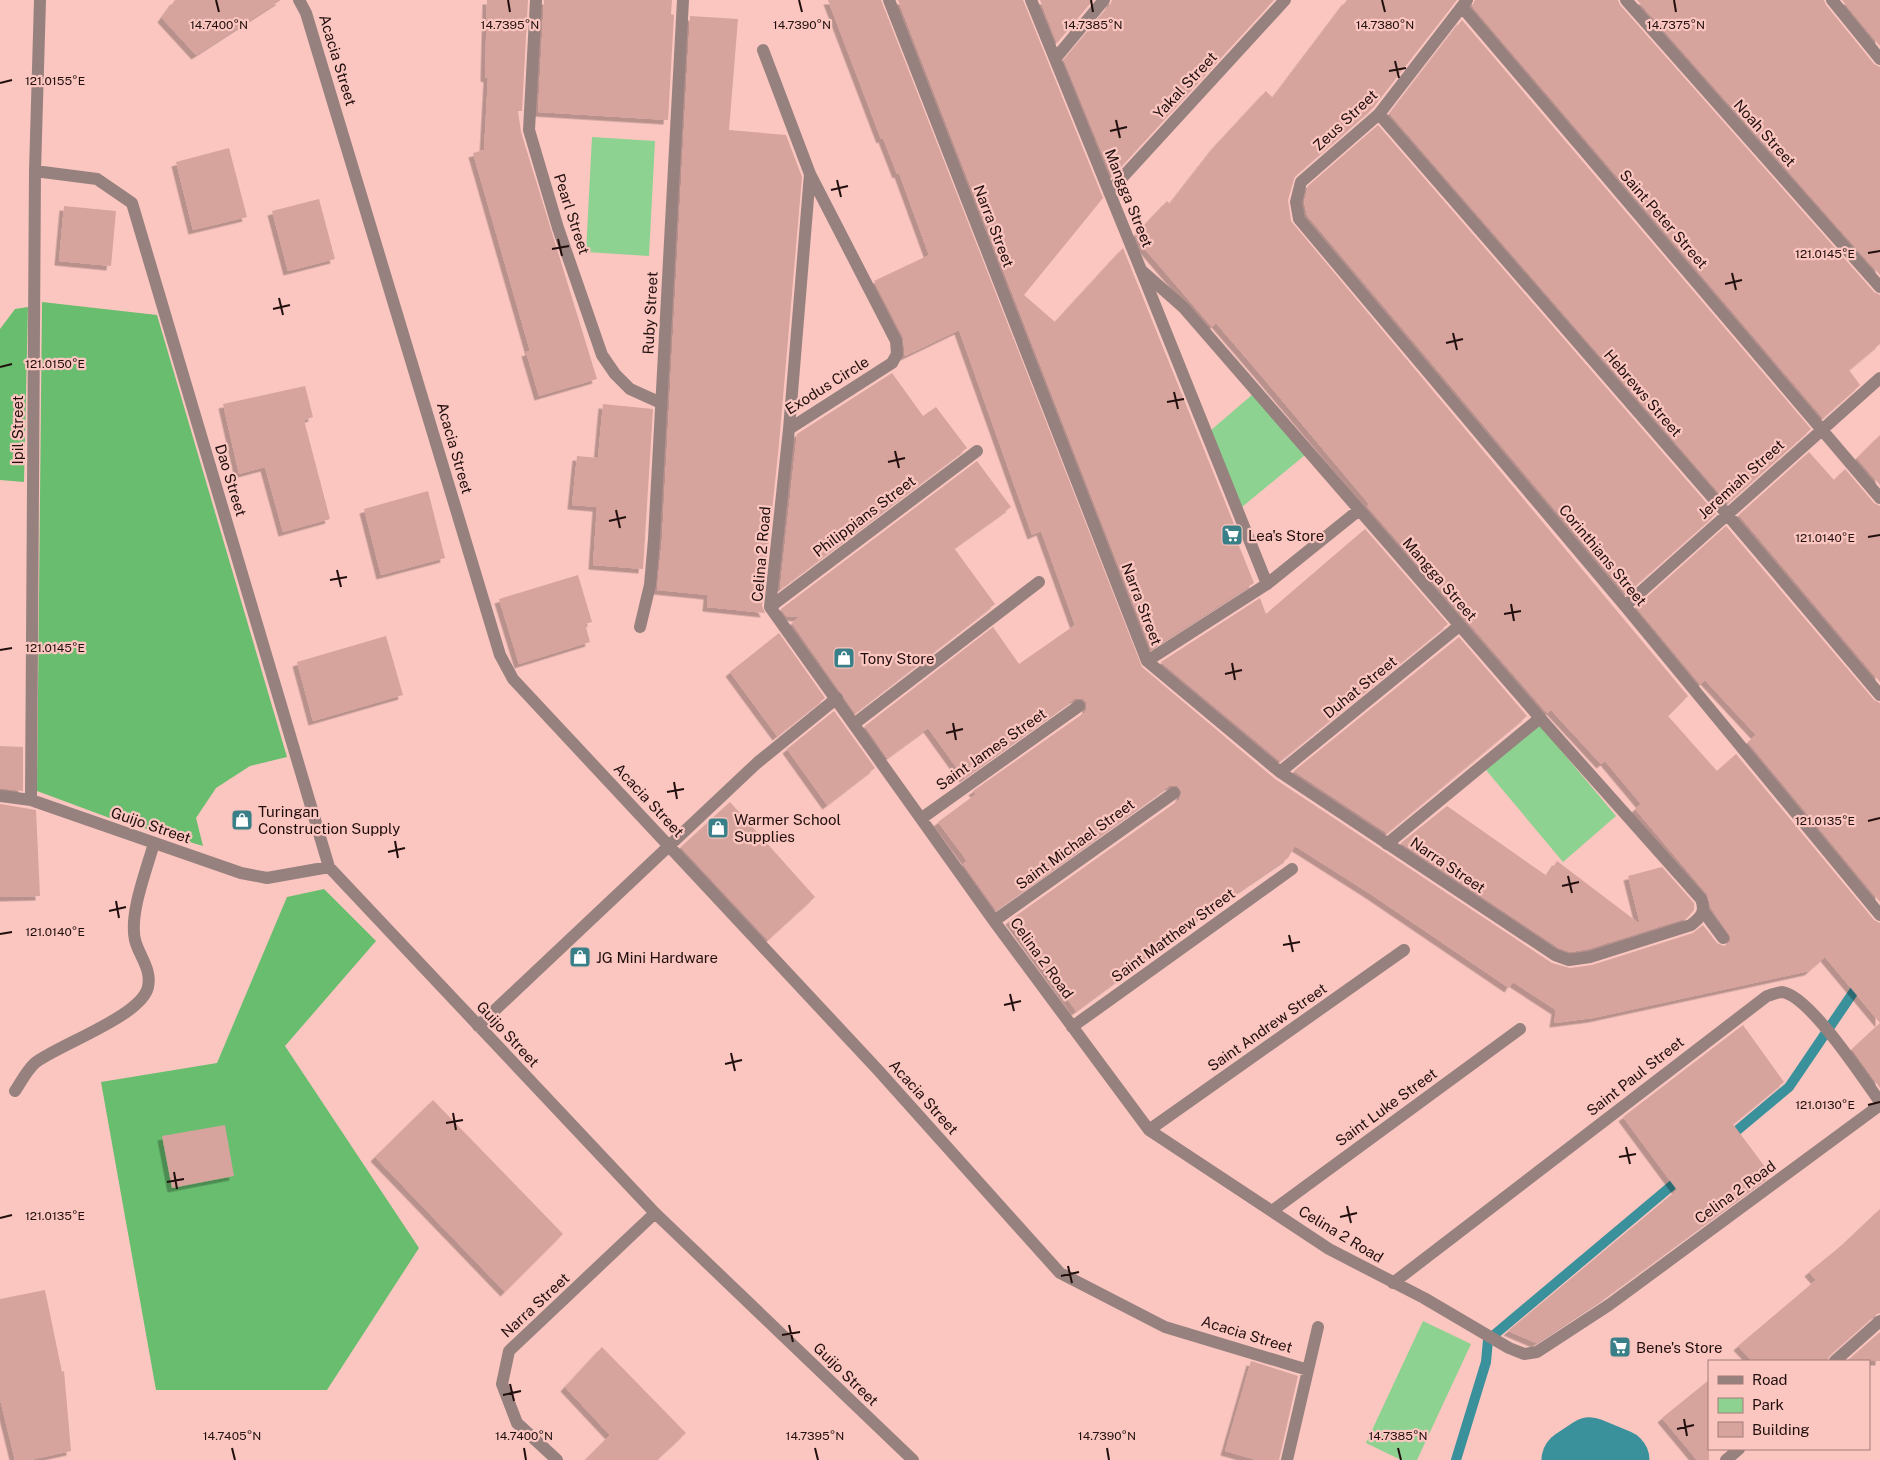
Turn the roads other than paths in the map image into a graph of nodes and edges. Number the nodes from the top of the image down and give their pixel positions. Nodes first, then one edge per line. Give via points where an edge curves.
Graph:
1 (40, 0) edge
2 (299, 0) edge
3 (536, 0) edge
4 (683, 0) edge
5 (888, 0) edge
6 (1031, 0) edge
7 (1104, 0) edge
8 (1285, 0) edge
9 (1626, 0) edge
10 (1832, 0) edge
11 (1464, 4) edge
12 (763, 50) dead end
13 (1055, 59) junction
14 (1880, 59) edge
15 (1379, 114) junction
16 (35, 171) junction
17 (810, 174) junction
18 (1109, 192) junction
19 (1299, 219) joint
20 (1141, 270) junction
21 (1880, 287) edge
22 (1880, 378) edge
23 (662, 403) junction
24 (789, 429) junction
25 (1822, 429) junction
26 (977, 451) dead end
27 (1880, 498) edge
28 (1359, 510) junction
29 (1726, 513) junction
30 (1039, 582) dead end
31 (1267, 584) junction
32 (1625, 606) junction
33 (770, 607) junction
34 (1459, 626) junction
35 (640, 627) dead end
36 (1147, 661) junction
37 (1880, 695) edge
38 (837, 698) junction
39 (1079, 706) dead end
40 (1540, 718) junction
41 (854, 724) junction
42 (1280, 772) junction
43 (1174, 793) dead end
44 (0, 796) edge
45 (31, 800) junction
46 (922, 818) junction
47 (154, 843) junction
48 (1387, 844) junction
49 (669, 845) junction
50 (329, 867) junction
51 (1292, 869) dead end
52 (1702, 914) junction
53 (1880, 915) edge
54 (994, 921) junction
55 (1723, 938) dead end
56 (1404, 950) dead end
57 (478, 1026) junction
58 (1072, 1027) junction
59 (1520, 1029) dead end
60 (14, 1090) dead end
61 (1880, 1103) edge
62 (1150, 1130) junction
63 (1272, 1211) junction
64 (655, 1213) junction
65 (1393, 1283) junction
66 (1880, 1321) edge
67 (1318, 1326) dead end
68 (1836, 1360) edge
69 (1308, 1370) junction
70 (1738, 1450) edge
71 (557, 1460) edge
72 (913, 1460) edge
73 (1287, 1460) edge
74 (1726, 1460) edge

1 - 16 street, Ipil Street
2 - 49 street, Acacia Street via 306,13 500,655 513,679
3 - 23 street, Pearl Street via 529,130 558,228 602,354 614,374 630,389
4 - 23 street, Ruby Street
5 - 36 street, Narra Street
6 - 13 street, Mangga Street
7 - 13 street
8 - 18 street, Yakal Street
9 - 21 street, Noah Street
10 - 14 street
11 - 15 street, Zeus Street
11 - 25 street, Saint Peter Street
12 - 17 street, Exodus Circle
13 - 18 street, Mangga Street
15 - 19 street, Zeus Street via 1301,182 1296,202
15 - 29 street, Hebrews Street
16 - 45 street, Ipil Street
16 - 50 street, Dao Street via 96,179 132,204
17 - 24 street, Exodus Circle
17 - 24 street, Exodus Circle via 896,341 897,354 892,363
18 - 20 street, Mangga Street
19 - 32 street, Corinthians Street
20 - 28 street, Mangga Street via 1184,308
20 - 31 street, Mangga Street
22 - 25 street, Jeremiah Street
23 - 35 street, Ruby Street via 650,585
24 - 33 street, Celina 2 Road
25 - 27 street, Saint Peter Street
25 - 29 street, Jeremiah Street
26 - 33 street, Philippians Street
28 - 31 street
28 - 34 street, Mangga Street
29 - 32 street, Jeremiah Street
29 - 37 street, Hebrews Street
30 - 41 street
31 - 36 street
32 - 53 street, Corinthians Street
33 - 38 street, Celina 2 Road
34 - 40 street, Mangga Street
34 - 42 street, Duhat Street
36 - 42 street, Narra Street
38 - 41 street, Celina 2 Road
38 - 49 street via 757,763
39 - 46 street, Saint James Street
40 - 48 street
40 - 52 street, Mangga Street via 1701,899
41 - 46 street, Celina 2 Road
42 - 48 street, Narra Street
43 - 54 street, Saint Michael Street
44 - 45 street, Guijo Street
45 - 47 street, Guijo Street
46 - 54 street, Celina 2 Road
47 - 50 street, Guijo Street via 241,873 267,878 287,877
47 - 60 street via 135,916 135,940 148,970 148,988 136,1004 35,1064
48 - 52 street, Narra Street via 1555,956 1570,960 1590,957 1691,925
49 - 57 street
49 - 69 street, Acacia Street via 878,1070 1060,1273 1165,1327
50 - 57 street, Guijo Street
51 - 58 street, Saint Matthew Street
52 - 55 street, Mangga Street
54 - 58 street, Celina 2 Road
56 - 62 street, Saint Andrew Street
57 - 64 street, Guijo Street
58 - 62 street, Celina 2 Road
59 - 63 street, Saint Luke Street
61 - 65 street, Celina 2 Road via 1609,1305 1537,1352 1524,1354 1509,1348
61 - 65 street, Saint Paul Street via 1814,1014 1798,999 1782,992 1767,996
62 - 63 street, Celina 2 Road
63 - 65 street, Celina 2 Road via 1329,1249
64 - 71 street, Narra Street via 509,1352 502,1384 517,1423
64 - 72 street, Guijo Street
66 - 68 street
67 - 69 street
69 - 73 street
70 - 74 street

